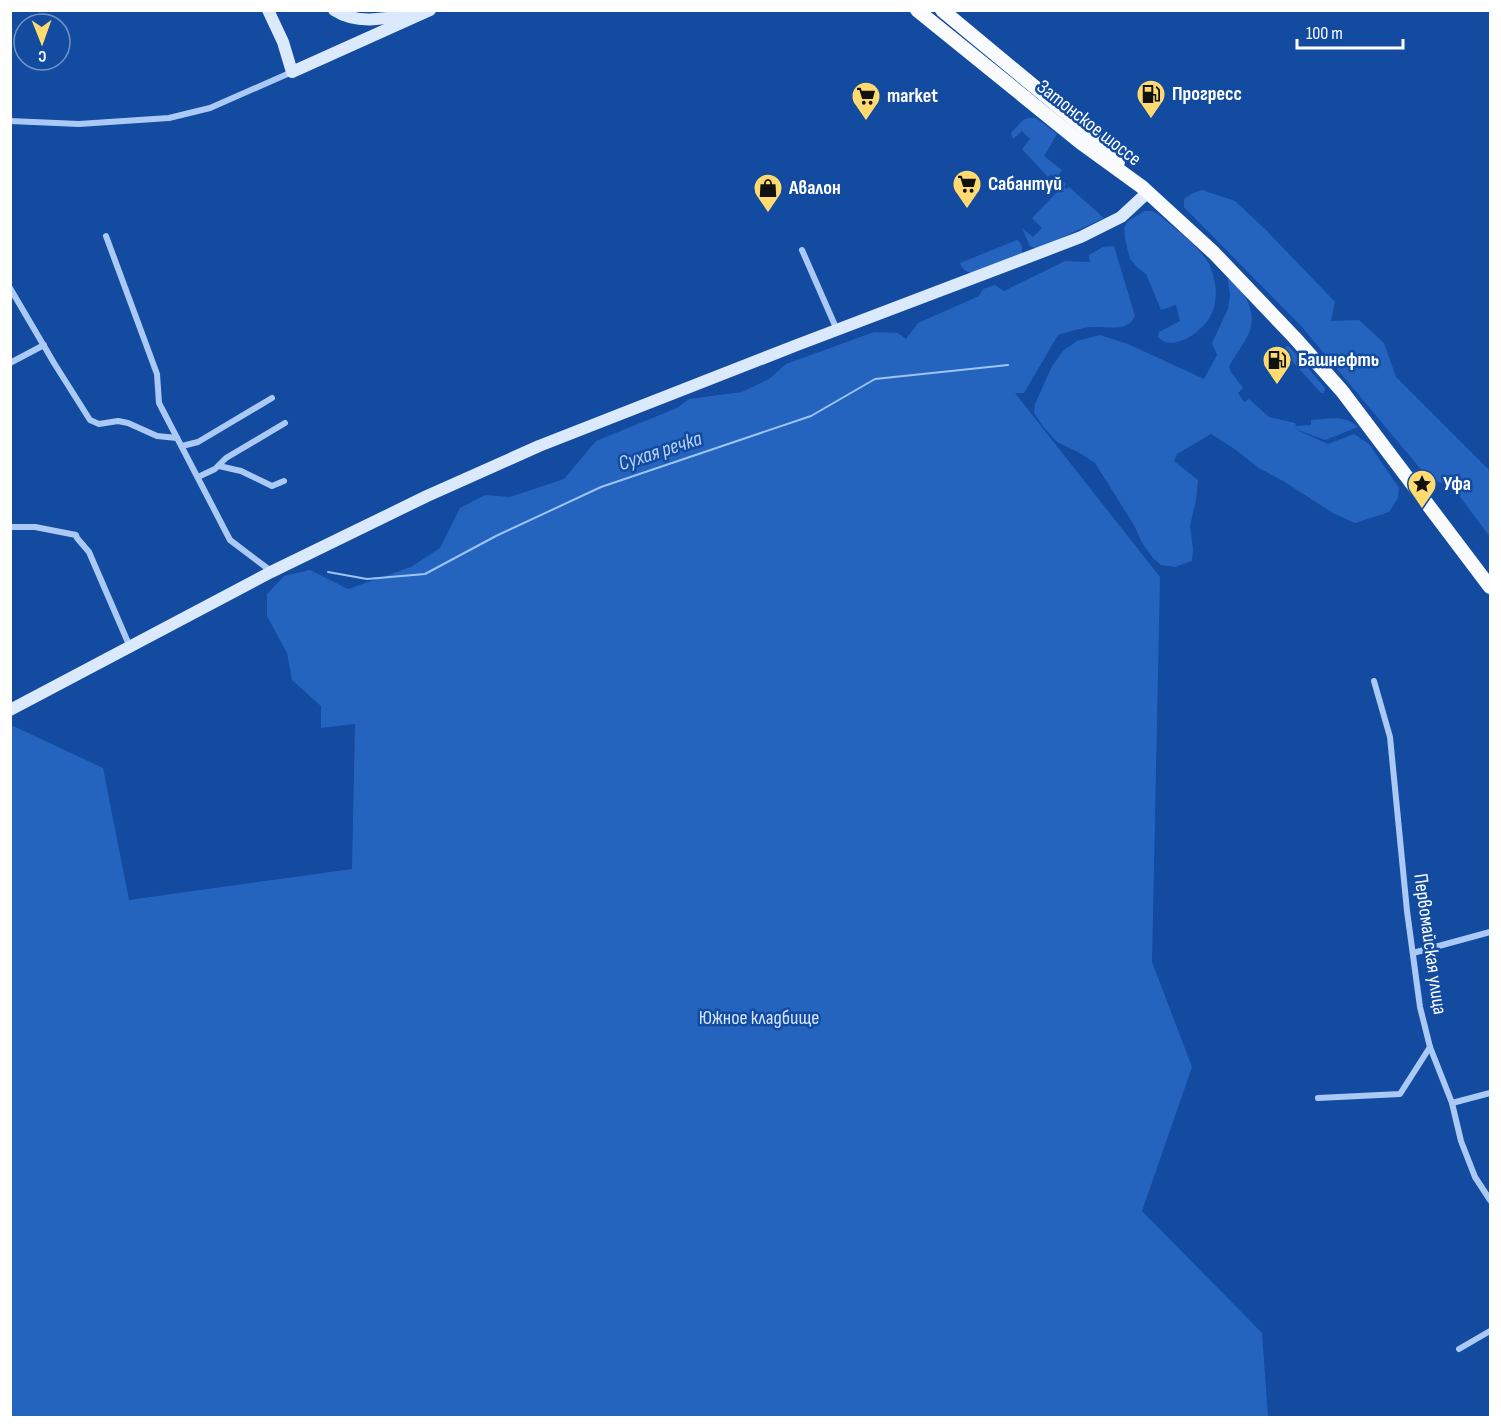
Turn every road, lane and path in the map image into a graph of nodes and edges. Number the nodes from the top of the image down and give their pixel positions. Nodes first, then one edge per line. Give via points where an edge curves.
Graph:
1 (268, 10) edge
2 (334, 10) edge
3 (424, 10) edge
4 (430, 10) edge
5 (911, 10) edge
6 (917, 10) edge
7 (942, 10) edge
8 (935, 24) junction
9 (292, 72) junction
10 (10, 122) edge
11 (1145, 190) junction
12 (106, 236) dead end
13 (802, 250) dead end
14 (10, 288) edge
15 (837, 330) junction
16 (44, 345) junction
17 (10, 363) edge
18 (272, 398) dead end
19 (285, 423) dead end
20 (177, 438) junction
21 (182, 446) junction
22 (219, 466) junction
23 (198, 477) junction
24 (284, 481) dead end
25 (10, 527) edge
26 (271, 572) junction
27 (1491, 587) edge
28 (130, 647) junction
29 (1374, 681) dead end
30 (10, 710) edge
31 (1491, 932) edge
32 (1413, 953) junction
33 (1430, 1047) junction
34 (1491, 1093) edge
35 (1318, 1098) dead end
36 (1452, 1103) junction
37 (1491, 1200) edge
38 (1491, 1331) edge
39 (1459, 1349) dead end

1 - 9 main road
2 - 3 main road via 368,21
4 - 9 main road
5 - 8 main road
6 - 8 main road, Затонское шоссе
7 - 11 main road, Затонское шоссе via 1088,131
8 - 11 main road, Затонское шоссе
9 - 10 street via 210,108 169,118 79,124
11 - 15 main road via 1127,213 1096,230
11 - 27 main road via 1252,291 1342,392
12 - 20 street via 157,374 159,403
13 - 15 street
14 - 16 street
15 - 26 main road via 539,446
16 - 17 street
16 - 20 street via 90,420 99,424 128,423 157,436
18 - 21 street via 198,442
19 - 22 street
20 - 21 street
21 - 23 street
22 - 23 street
22 - 24 street via 273,486
23 - 26 street via 230,540
25 - 28 street via 35,527 76,535 89,552
26 - 28 main road
28 - 30 main road
29 - 32 street, Первомайская улица via 1390,737
31 - 32 street
32 - 33 street, Первомайская улица
33 - 35 street via 1400,1094
33 - 36 street, Первомайская улица
34 - 36 street
36 - 37 street, Первомайская улица via 1474,1177
38 - 39 street

